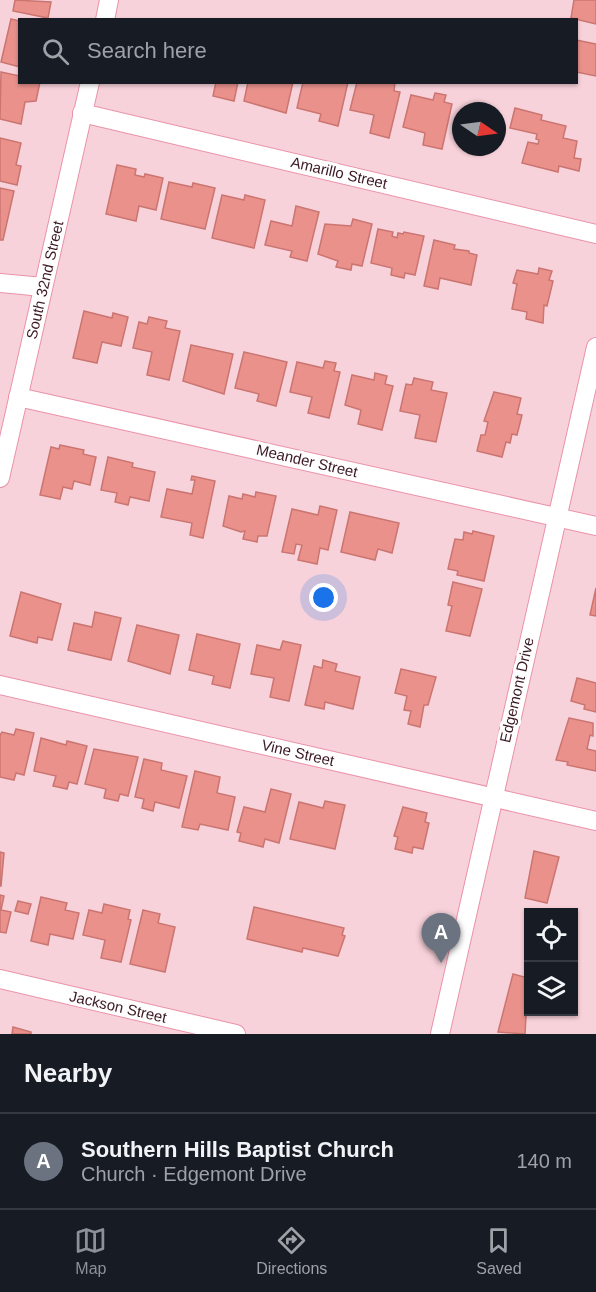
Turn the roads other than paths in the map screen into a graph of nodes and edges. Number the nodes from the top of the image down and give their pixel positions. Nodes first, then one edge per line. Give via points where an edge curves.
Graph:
1 (109, 0) edge
2 (105, 18) edge
3 (89, 84) edge
4 (82, 113) junction
5 (596, 234) edge
6 (0, 283) edge
7 (43, 287) junction
8 (596, 347) edge
9 (18, 396) junction
10 (0, 478) edge
11 (557, 517) junction
12 (596, 525) edge
13 (0, 685) edge
14 (492, 797) junction
15 (596, 821) edge
16 (0, 980) edge
17 (236, 1034) edge
18 (440, 1034) edge

1 - 2 street
3 - 4 street, South 32nd Street
4 - 5 street, Amarillo Street
4 - 7 street, South 32nd Street
6 - 7 street
7 - 9 street, South 32nd Street
8 - 11 street, Edgemont Drive
9 - 10 street, South 32nd Street
9 - 11 street, Meander Street
11 - 12 street, Meander Street
11 - 14 street, Edgemont Drive
13 - 14 street, Vine Street
14 - 15 street, Vine Street
14 - 18 street, Edgemont Drive
16 - 17 street, Jackson Street

